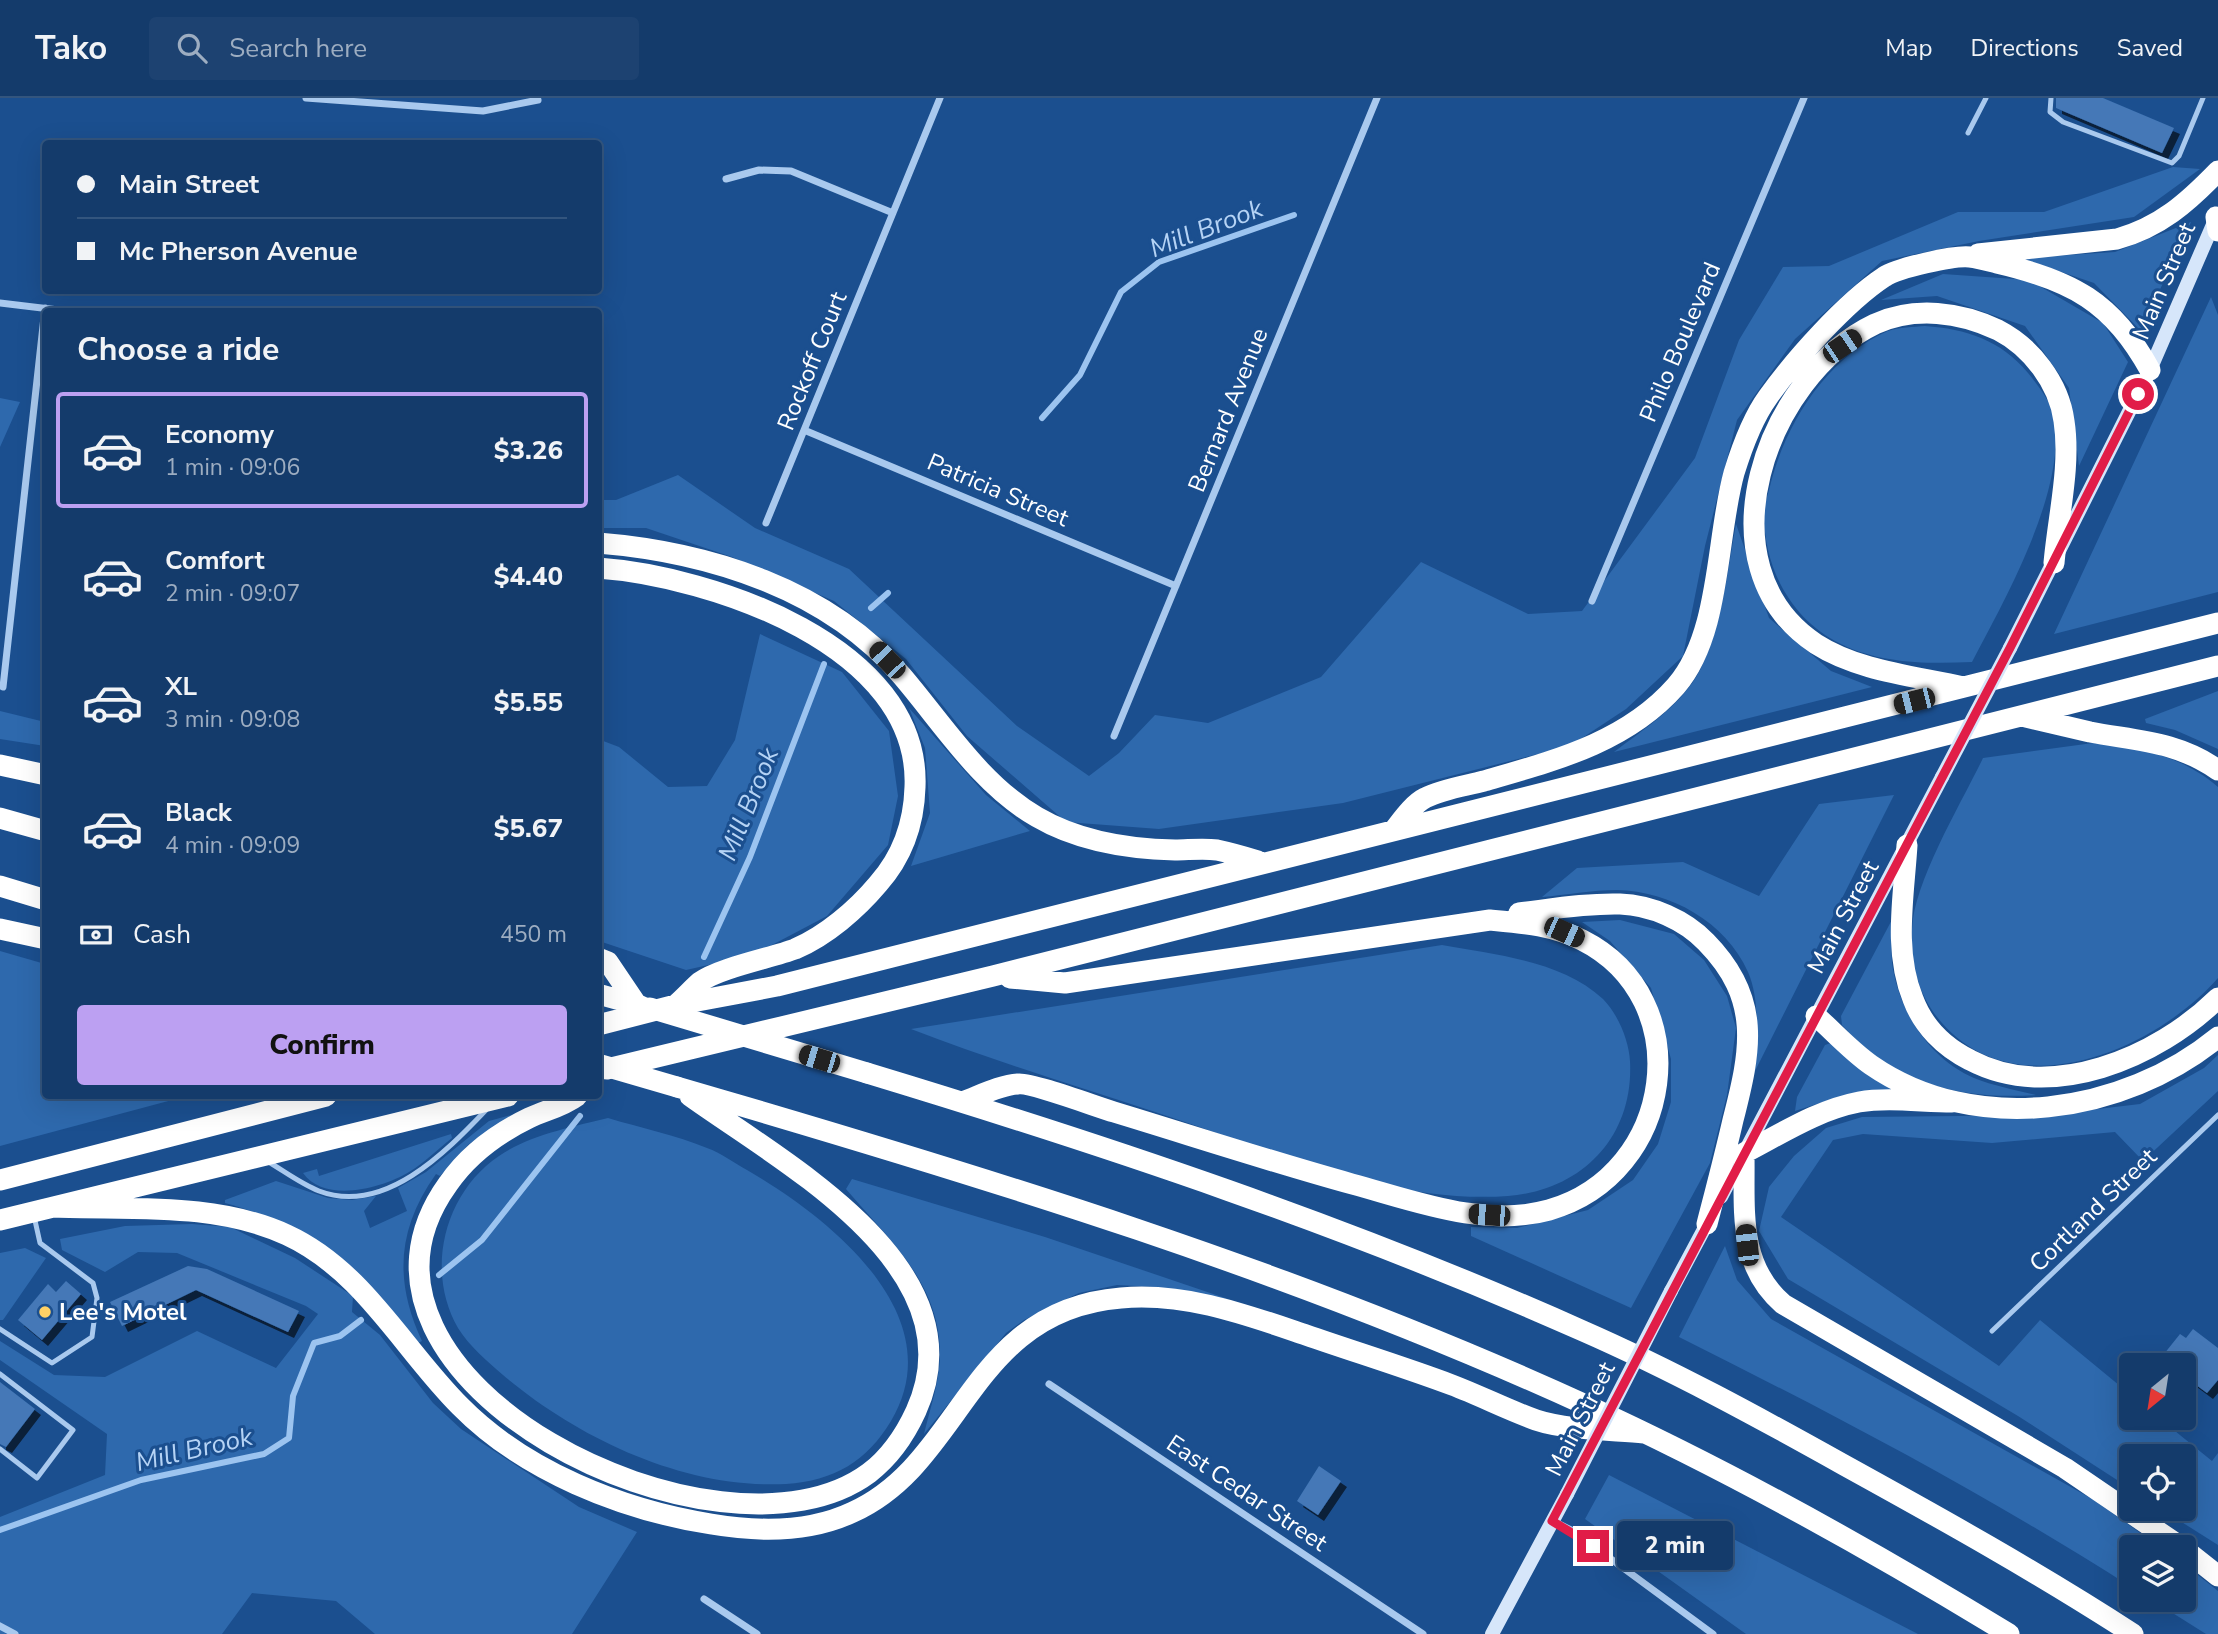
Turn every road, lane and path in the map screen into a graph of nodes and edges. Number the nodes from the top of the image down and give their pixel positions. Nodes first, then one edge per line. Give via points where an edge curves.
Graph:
1 (306, 98) edge
2 (940, 98) edge
3 (1377, 98) edge
4 (1804, 98) edge
5 (1986, 98) edge
6 (2051, 98) edge
7 (2203, 98) edge
8 (538, 100) dead end
9 (1968, 133) dead end
10 (2218, 171) edge
11 (726, 178) dead end
12 (893, 213) junction
13 (2217, 221) edge
14 (1968, 256) junction
15 (0, 303) edge
16 (45, 308) edge
17 (42, 335) edge
18 (2150, 370) junction
19 (804, 430) junction
20 (766, 523) dead end
21 (602, 544) edge
22 (2054, 563) junction
23 (602, 569) edge
24 (1176, 586) junction
25 (1592, 601) dead end
26 (2218, 623) edge
27 (2218, 666) edge
28 (3, 687) dead end
29 (1968, 688) junction
30 (2024, 716) junction
31 (1114, 736) dead end
32 (0, 765) edge
33 (2218, 770) edge
34 (42, 774) edge
35 (0, 818) edge
36 (42, 830) edge
37 (1394, 830) junction
38 (1907, 845) junction
39 (1265, 862) junction
40 (0, 886) edge
41 (42, 899) edge
42 (1490, 920) junction
43 (0, 929) edge
44 (42, 938) edge
45 (603, 960) edge
46 (993, 976) junction
47 (602, 995) edge
48 (2218, 998) edge
49 (676, 1005) junction
50 (643, 1007) junction
51 (1816, 1016) junction
52 (602, 1024) edge
53 (2218, 1037) edge
54 (602, 1071) edge
55 (677, 1087) junction
56 (314, 1099) edge
57 (494, 1099) edge
58 (500, 1099) edge
59 (573, 1099) edge
60 (962, 1102) junction
61 (1952, 1102) junction
62 (2218, 1115) edge
63 (1744, 1153) junction
64 (259, 1155) junction
65 (0, 1180) edge
66 (55, 1207) junction
67 (33, 1213) junction
68 (0, 1220) edge
69 (1707, 1224) junction
70 (0, 1329) edge
71 (1992, 1331) dead end
72 (0, 1374) edge
73 (1049, 1384) dead end
74 (1644, 1433) junction
75 (0, 1449) edge
76 (1552, 1521) junction
77 (2163, 1535) edge
78 (2196, 1559) edge
79 (2218, 1576) edge
80 (704, 1599) dead end
81 (0, 1626) edge
82 (15, 1634) edge
83 (757, 1634) edge
84 (1423, 1634) edge
85 (1492, 1634) edge
86 (1713, 1634) edge
87 (2009, 1634) edge
88 (2133, 1634) edge

1 - 8 street via 483,111
2 - 12 street, Rockoff Court
3 - 24 street, Bernard Avenue
4 - 25 street, Philo Boulevard
5 - 9 lane
6 - 7 lane via 2050,113 2063,122 2172,163
10 - 14 highway via 2175,214 2133,235
11 - 12 street via 759,170 791,171
12 - 19 street, Rockoff Court
13 - 18 main road, Main Street
14 - 18 highway via 2038,272 2074,287 2113,317
14 - 37 highway via 1886,275 1841,313 1767,397 1735,472 1696,654 1663,700 1612,736 1575,754 1423,798
15 - 16 street
17 - 28 street
18 - 22 main road, Main Street
19 - 20 street, Rockoff Court
19 - 24 street, Patricia Street
21 - 39 highway via 713,563 790,591 822,608 876,648 1009,799 1052,826 1103,842 1215,850
22 - 29 highway via 2064,420 2037,362 2005,334 1958,315 1905,316 1875,324 1842,346 1803,387 1776,435 1757,489 1753,544 1766,585 1802,633 1842,657
22 - 38 main road, Main Street, bridge
23 - 49 highway via 701,587 806,629 863,672 883,694 901,721 916,771 911,821 902,849 858,906 797,948 702,981
24 - 31 street, Bernard Avenue
26 - 29 highway
27 - 30 highway
29 - 37 highway
30 - 33 highway via 2145,739 2193,754
30 - 46 highway
32 - 34 highway
35 - 36 highway
37 - 39 highway
38 - 48 highway via 1900,943 1913,1001 1937,1037 1975,1063 1995,1072 2036,1078 2109,1065 2161,1041
38 - 51 main road, Main Street
39 - 49 highway via 777,986
40 - 41 highway
42 - 46 highway via 1065,983
42 - 60 highway via 1541,924 1584,941 1626,977 1647,1013 1657,1055 1649,1120 1615,1174 1572,1202 1519,1214 1457,1213 1019,1083
42 - 69 highway via 1597,905 1644,908 1682,923 1702,937 1730,970 1746,1007 1747,1064
43 - 44 highway
45 - 50 highway
46 - 54 highway
47 - 50 highway
49 - 52 highway
50 - 60 highway, bridge
51 - 61 highway via 1871,1065
51 - 63 main road, Main Street
53 - 61 highway via 2153,1079 2093,1100 2020,1108
54 - 55 highway, bridge
55 - 59 highway via 858,1219 897,1263 922,1316 928,1354 926,1377 908,1428 867,1474 823,1496 760,1506 732,1504 638,1482 592,1464 515,1420 465,1376 445,1349 424,1302 419,1269 425,1229 437,1201 477,1151 529,1118
55 - 74 highway via 1060,1202 1190,1246 1466,1354
56 - 65 highway
57 - 64 highway
58 - 64 lane via 411,1177 366,1194 320,1191
60 - 88 highway via 1270,1203 1586,1332 1926,1509
61 - 63 highway via 1881,1101 1840,1107
62 - 71 lane, Cortland Street
63 - 69 main road, Main Street
63 - 77 highway via 1747,1245 1759,1278 1770,1292 1824,1329 2065,1468
64 - 66 highway
66 - 67 highway
66 - 74 highway via 211,1213 238,1217 290,1236 339,1269 457,1404 517,1450 620,1501 661,1514 738,1528 802,1527 856,1511 896,1483 977,1382 1019,1338 1069,1309 1123,1297 1220,1307 1448,1384 1541,1422
67 - 68 highway
67 - 70 lane via 40,1243 93,1283 97,1298 92,1337 52,1363
69 - 76 main road, Main Street, bridge
72 - 75 lane via 73,1430 37,1478
73 - 84 street, East Cedar Street
74 - 87 highway via 1858,1546
76 - 85 main road, Main Street
76 - 86 street via 1573,1531
78 - 79 highway
80 - 83 street
81 - 82 street

